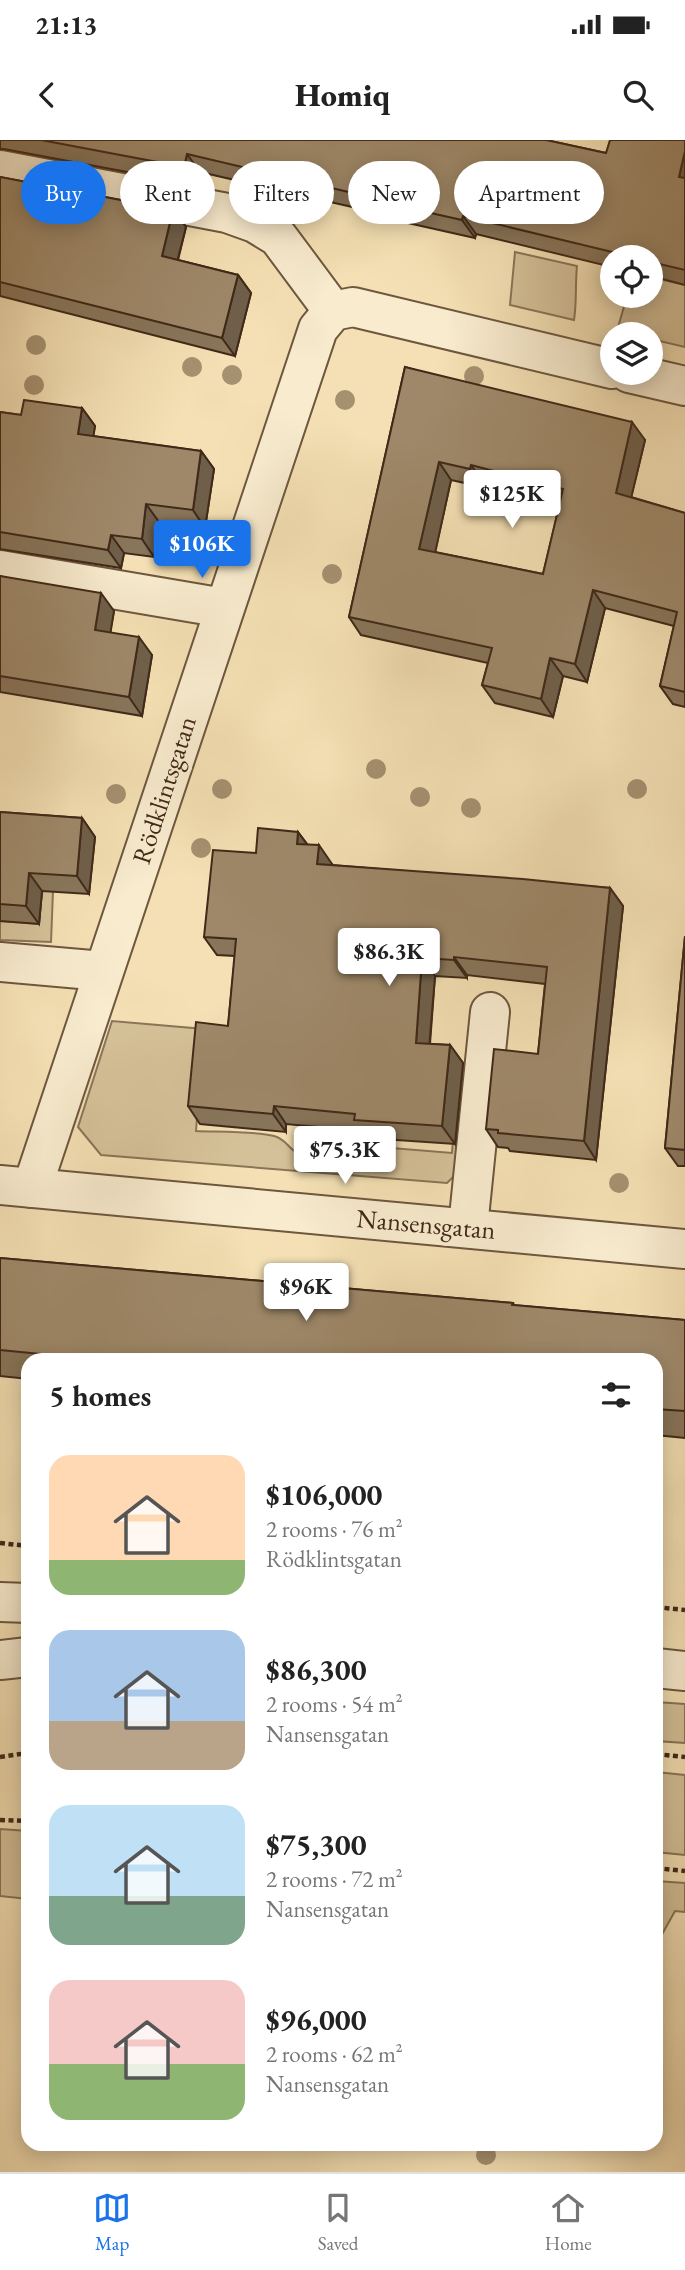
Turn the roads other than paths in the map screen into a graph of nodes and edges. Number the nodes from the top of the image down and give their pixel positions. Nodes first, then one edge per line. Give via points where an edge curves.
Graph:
1 (0, 170) edge
2 (332, 311) junction
3 (600, 366) edge
4 (663, 381) edge
5 (685, 386) edge
6 (0, 570) edge
7 (224, 608) junction
8 (0, 962) edge
9 (103, 971) junction
10 (489, 1012) dead end
11 (16, 1187) edge
12 (468, 1227) junction
13 (685, 1249) edge
14 (0, 1602) edge
15 (21, 1604) edge
16 (21, 1658) edge
17 (0, 1660) edge
18 (663, 1669) edge
19 (685, 1671) edge

1 - 2 street via 227,213 255,223 278,237
2 - 3 street via 358,308
2 - 7 street, Rödklintsgatan via 318,329
4 - 5 street
6 - 7 street
7 - 9 street, Rödklintsgatan
8 - 9 street
9 - 11 street, Rödklintsgatan
10 - 12 street
11 - 12 street, Nansensgatan
12 - 13 street, Nansensgatan
14 - 15 street
16 - 17 street
18 - 19 street

